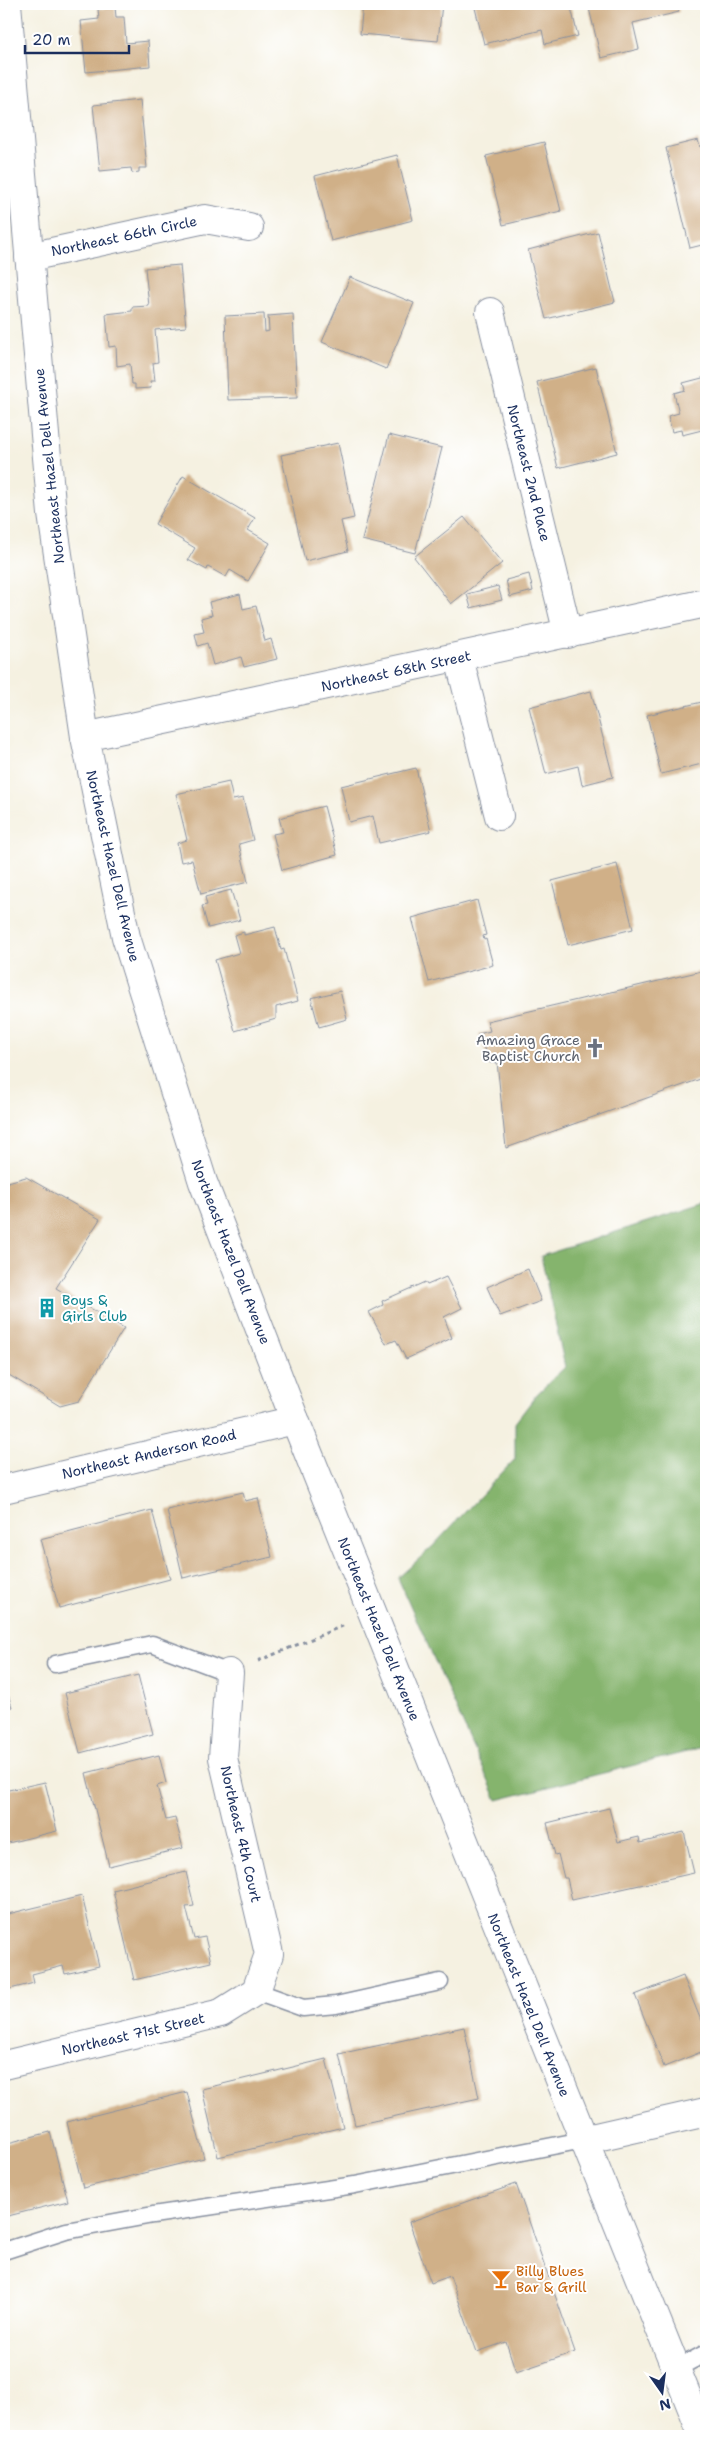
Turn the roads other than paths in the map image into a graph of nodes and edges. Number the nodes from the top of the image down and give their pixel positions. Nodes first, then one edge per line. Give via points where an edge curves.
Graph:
1 (7, 4) edge
2 (10, 90) edge
3 (249, 227) dead end
4 (29, 257) junction
5 (490, 312) dead end
6 (706, 603) edge
7 (568, 634) junction
8 (459, 658) junction
9 (85, 737) junction
10 (499, 816) dead end
11 (295, 1420) junction
12 (4, 1489) edge
13 (55, 1664) dead end
14 (229, 1673) joint
15 (440, 1982) dead end
16 (256, 1991) junction
17 (4, 2065) edge
18 (706, 2112) edge
19 (583, 2140) junction
20 (4, 2251) edge
21 (706, 2353) edge
22 (676, 2369) junction
23 (703, 2436) edge

1 - 2 main road, Northeast Hazel Dell Avenue
2 - 4 main road, Northeast Hazel Dell Avenue
3 - 4 main road, Northeast 66th Circle via 204,219
4 - 9 main road, Northeast Hazel Dell Avenue via 52,514
5 - 7 main road, Northeast 2nd Place
6 - 7 main road, Northeast 68th Street
7 - 8 main road, Northeast 68th Street
8 - 9 main road, Northeast 68th Street
8 - 10 main road
9 - 11 main road, Northeast Hazel Dell Avenue via 129,947 203,1182
11 - 12 main road, Northeast Anderson Road
11 - 19 main road, Northeast Hazel Dell Avenue
13 - 14 lane via 152,1644
14 - 16 main road, Northeast 4th Court via 223,1758 269,1954
15 - 16 lane via 336,2006 303,2008
16 - 17 main road, Northeast 71st Street via 221,2013
18 - 19 main road
19 - 20 lane via 355,2185 66,2231
19 - 22 main road, Northeast Hazel Dell Avenue
21 - 22 lane
22 - 23 main road, Northeast Hazel Dell Avenue

